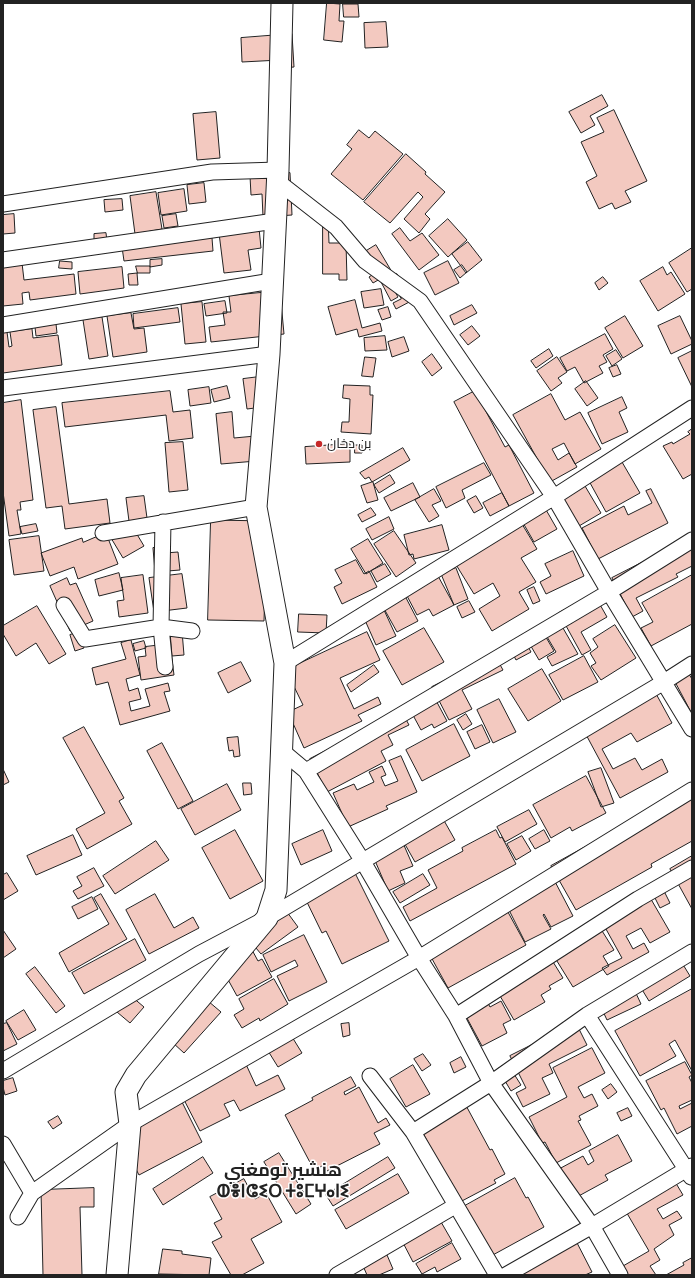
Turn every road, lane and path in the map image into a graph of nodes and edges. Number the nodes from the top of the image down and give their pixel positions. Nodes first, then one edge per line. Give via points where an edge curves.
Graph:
1 (282, 3) edge
2 (278, 176) junction
3 (3, 204) edge
4 (275, 221) junction
5 (3, 260) edge
6 (272, 281) junction
7 (3, 325) edge
8 (269, 354) junction
9 (3, 388) edge
10 (692, 408) edge
11 (554, 497) junction
12 (256, 507) junction
13 (163, 522) junction
14 (103, 533) dead end
15 (692, 540) edge
16 (609, 592) junction
17 (64, 605) dead end
18 (161, 627) junction
19 (192, 631) dead end
20 (285, 663) junction
21 (692, 664) edge
22 (165, 667) dead end
23 (664, 682) junction
24 (692, 729) edge
25 (281, 750) junction
26 (306, 771) junction
27 (692, 790) edge
28 (362, 860) junction
29 (692, 868) edge
30 (267, 918) junction
31 (692, 952) edge
32 (419, 958) junction
33 (587, 1015) junction
34 (456, 1016) junction
35 (3, 1071) edge
36 (370, 1076) dead end
37 (491, 1083) junction
38 (130, 1124) junction
39 (413, 1132) junction
40 (3, 1144) edge
41 (690, 1171) edge
42 (32, 1193) junction
43 (455, 1206) junction
44 (18, 1217) dead end
45 (592, 1226) junction
46 (359, 1269) edge
47 (117, 1275) edge
48 (337, 1275) edge
49 (497, 1275) edge
50 (506, 1275) edge
51 (620, 1275) edge

1 - 2 street
2 - 3 street via 212,172
2 - 4 street
2 - 11 street via 336,227 365,261 420,301
4 - 5 street
4 - 6 street
6 - 7 street
6 - 8 street
8 - 9 street
8 - 12 street
10 - 11 street
11 - 16 street
11 - 20 street
12 - 13 street
12 - 20 street
13 - 14 street
13 - 18 street
15 - 16 street
16 - 23 street
16 - 26 street
17 - 18 street via 85,638
18 - 19 street
18 - 22 street
20 - 25 street
21 - 23 street
23 - 24 street
23 - 28 street
25 - 26 street
25 - 30 street via 276,890
26 - 28 street
27 - 32 street
28 - 30 street
28 - 32 street
29 - 34 street via 638,899
30 - 35 street via 199,954
30 - 38 street via 136,1075 126,1092
31 - 33 street
32 - 34 street
32 - 38 street
33 - 37 street
33 - 41 street
34 - 37 street
36 - 39 street
37 - 39 street
37 - 45 street
38 - 42 street
38 - 47 street
39 - 43 street
40 - 42 street
41 - 45 street
42 - 44 street
43 - 46 street
43 - 49 street
45 - 50 street
45 - 51 street
46 - 48 street

